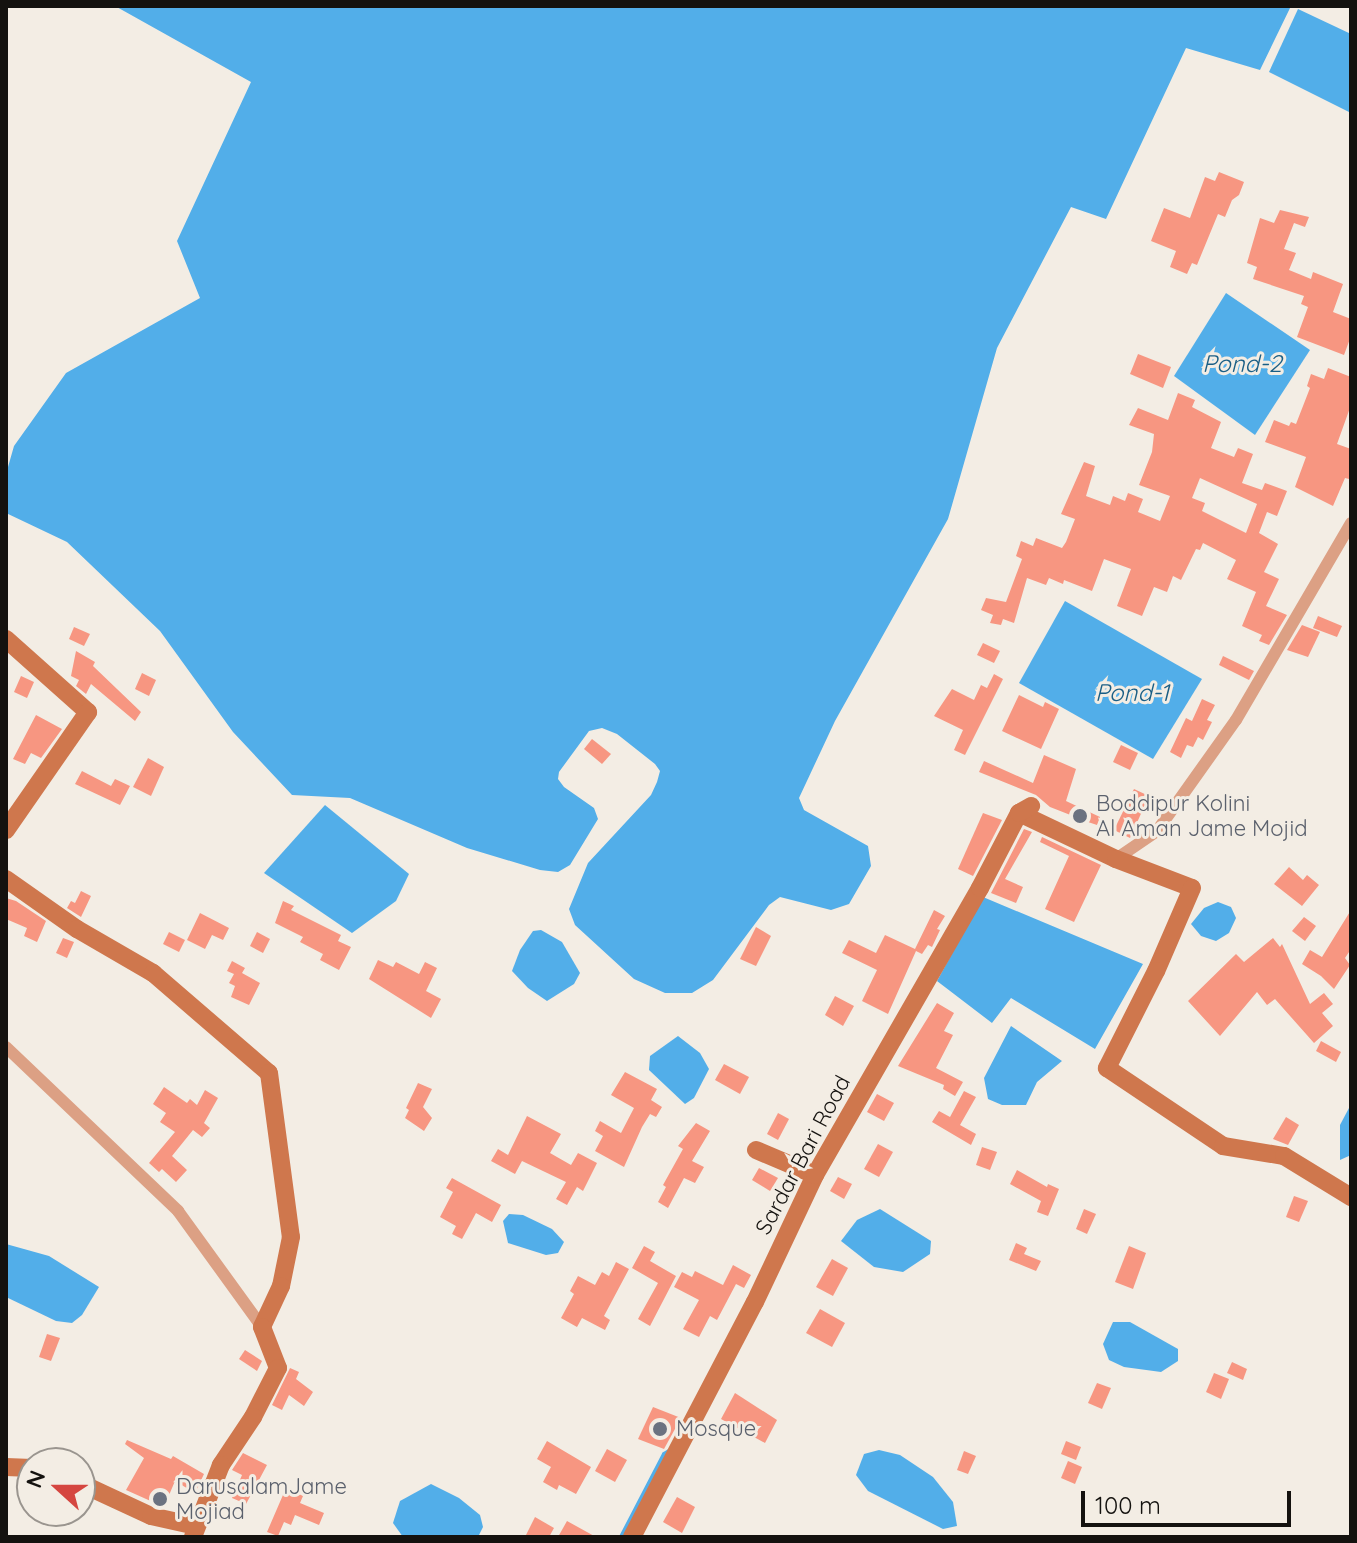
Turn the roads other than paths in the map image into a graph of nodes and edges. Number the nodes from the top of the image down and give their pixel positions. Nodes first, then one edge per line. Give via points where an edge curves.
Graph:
1 (1351, 523) edge
2 (6, 639) edge
3 (6, 830) edge
4 (1116, 859) junction
5 (6, 879) edge
6 (6, 1047) edge
7 (756, 1150) dead end
8 (815, 1175) junction
9 (1351, 1197) edge
10 (262, 1327) junction
11 (96, 1490) edge
12 (194, 1531) edge
13 (632, 1537) edge

1 - 4 street via 1227,733 1157,831
2 - 3 main road via 88,712
4 - 8 main road, Sardar Bari Road via 1025,810
4 - 9 main road via 1192,888 1107,1068 1223,1146 1284,1156
5 - 10 main road via 153,973 269,1073 291,1237 281,1286
6 - 10 street via 178,1211
7 - 8 main road
8 - 13 main road, Sardar Bari Road
10 - 12 main road via 278,1368 221,1465
11 - 12 main road

